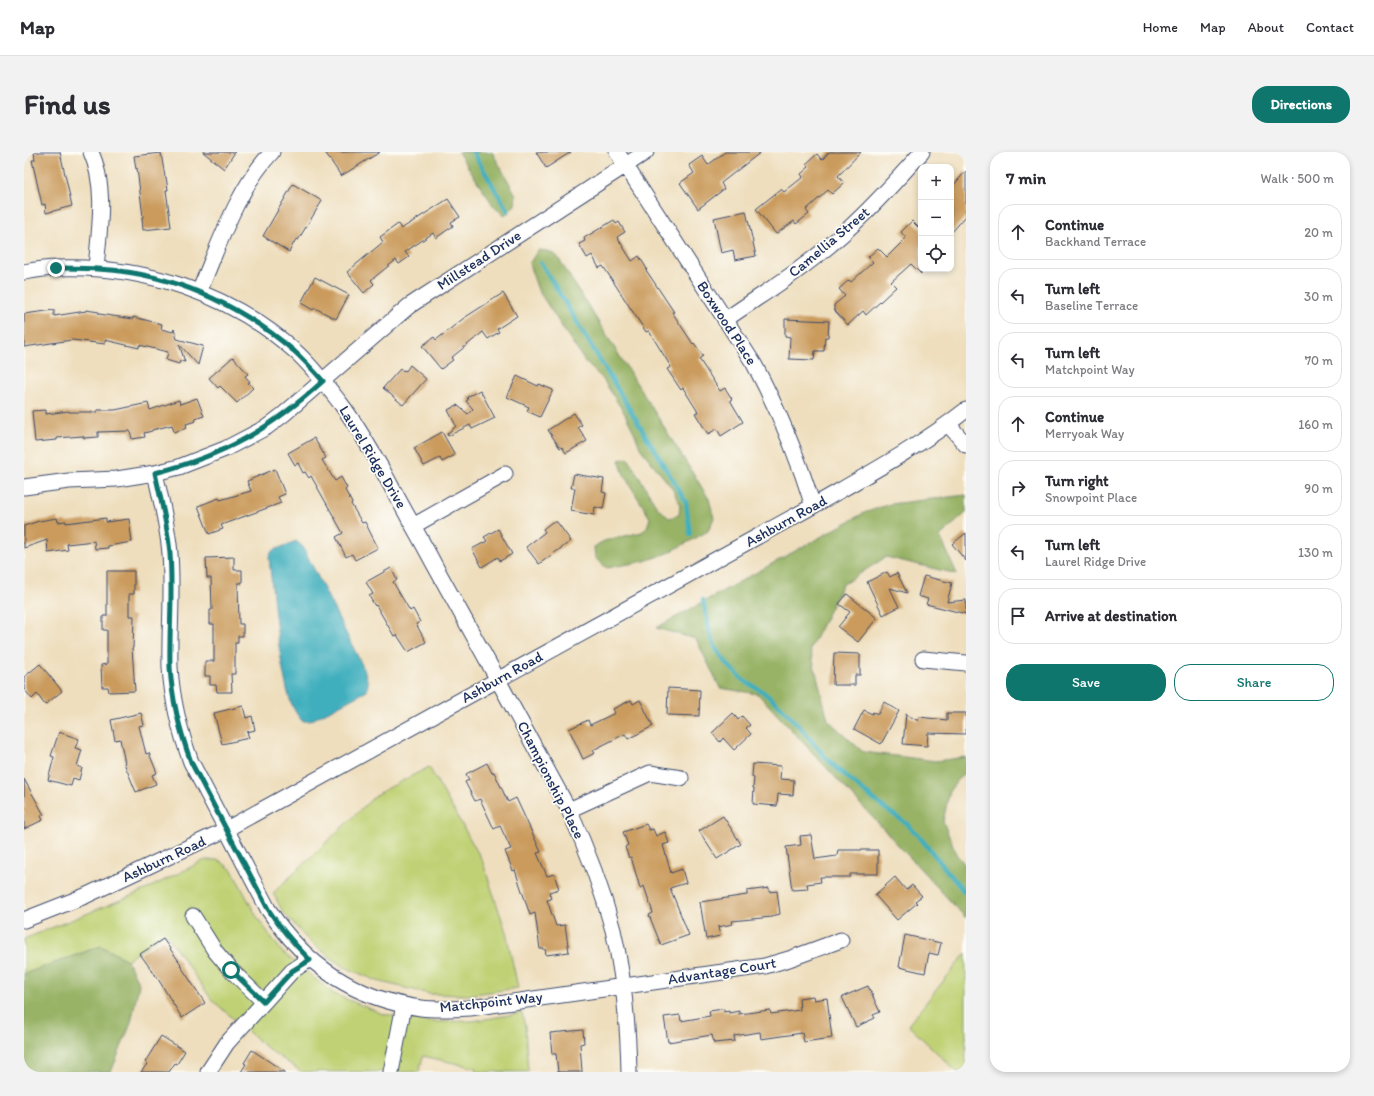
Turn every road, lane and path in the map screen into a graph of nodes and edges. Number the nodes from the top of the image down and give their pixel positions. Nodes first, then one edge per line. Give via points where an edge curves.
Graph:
1 (91, 152) edge
2 (272, 152) edge
3 (617, 152) edge
4 (646, 152) edge
5 (922, 152) edge
6 (626, 166) junction
7 (96, 268) junction
8 (24, 272) edge
9 (199, 292) junction
10 (726, 320) junction
11 (323, 381) junction
12 (966, 410) edge
13 (948, 424) junction
14 (966, 445) edge
15 (155, 473) junction
16 (506, 474) dead end
17 (24, 487) edge
18 (813, 506) junction
19 (413, 526) junction
20 (923, 659) dead end
21 (966, 663) edge
22 (498, 680) junction
23 (681, 778) dead end
24 (570, 810) junction
25 (226, 830) junction
26 (193, 916) dead end
27 (24, 920) edge
28 (841, 940) dead end
29 (310, 960) junction
30 (623, 986) junction
31 (264, 1002) junction
32 (404, 1005) junction
33 (208, 1072) edge
34 (391, 1072) edge
35 (629, 1072) edge

1 - 7 street via 101,201
2 - 9 street via 253,176 240,199 225,228
3 - 6 street, Boxwood Place
4 - 6 street, Millstead Drive
5 - 10 street, Camellia Street via 880,199 843,234 806,264
6 - 10 street, Boxwood Place
6 - 11 street, Millstead Drive via 409,306
7 - 8 street, Laurel Ridge Drive via 56,268
7 - 9 street, Laurel Ridge Drive via 144,275
9 - 11 street, Laurel Ridge Drive via 231,307 265,328 295,351
10 - 18 street, Boxwood Place via 772,398 803,474
11 - 15 street, Millstead Drive via 284,414 247,438 202,459
11 - 19 street, Laurel Ridge Drive via 360,430
12 - 13 street, Ashburn Road
13 - 14 street
13 - 18 street, Ashburn Road
15 - 17 street, Millstead Drive
15 - 25 street, Matchpoint Way via 168,532 170,554 170,668 176,711 191,762
16 - 19 street
18 - 22 street, Ashburn Road
19 - 22 street, Laurel Ridge Drive
20 - 21 street
22 - 24 street, Championship Place
22 - 25 street, Ashburn Road
23 - 24 street via 650,772
24 - 30 street, Championship Place via 602,894 613,931
25 - 27 street, Ashburn Road via 84,896
25 - 29 street, Matchpoint Way via 278,925
26 - 31 street via 215,951
28 - 30 street, Advantage Court via 765,966
29 - 31 street via 292,971
29 - 32 street, Matchpoint Way via 346,984 373,996
30 - 32 street, Matchpoint Way via 470,1008 422,1008
30 - 35 street, Championship Place
31 - 33 street via 228,1043
32 - 34 street

